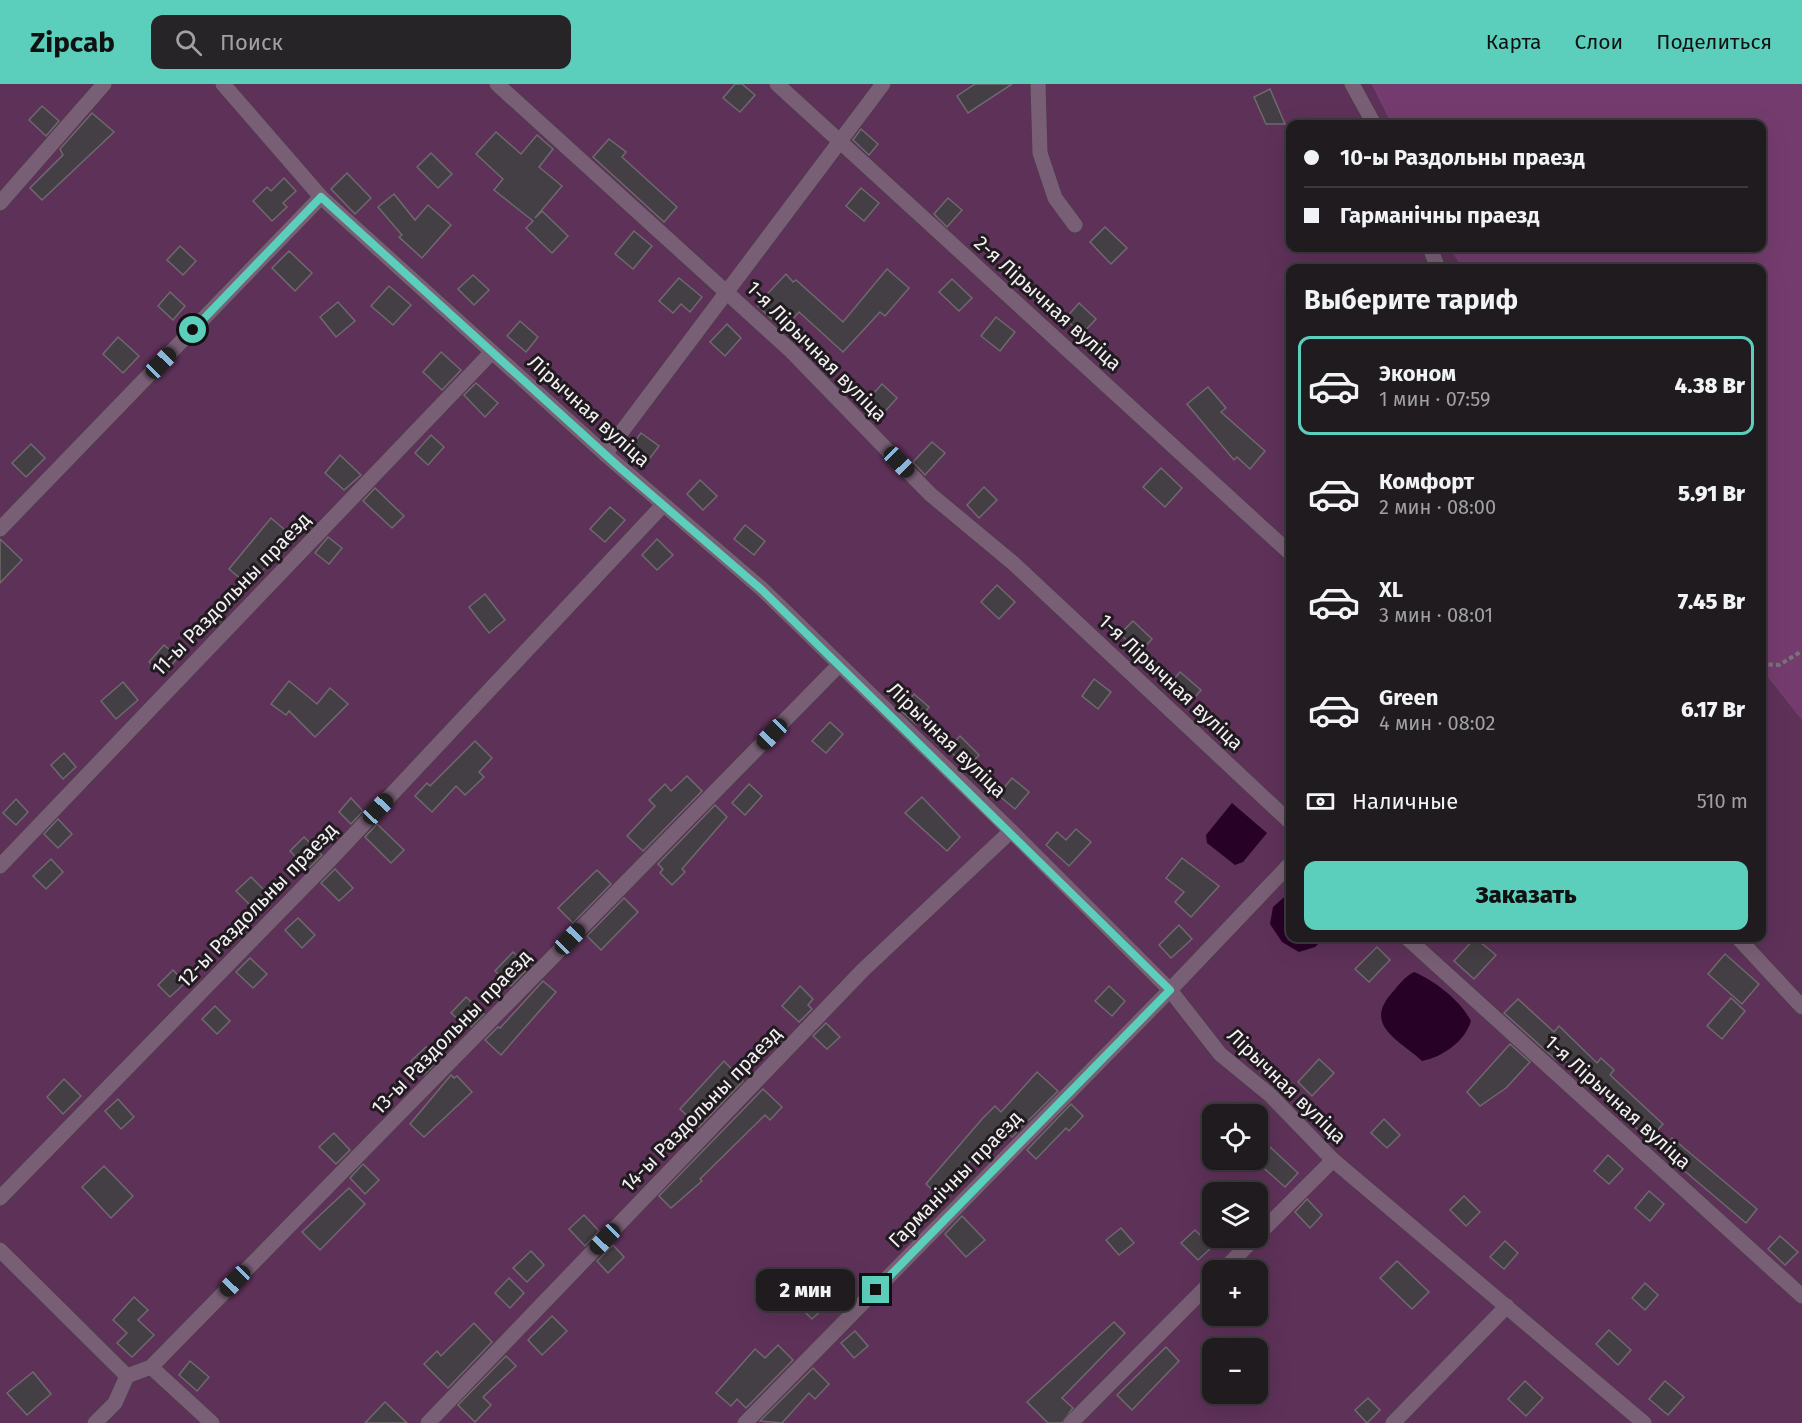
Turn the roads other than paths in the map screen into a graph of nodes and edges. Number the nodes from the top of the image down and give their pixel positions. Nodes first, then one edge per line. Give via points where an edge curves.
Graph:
1 (104, 84) edge
2 (223, 84) edge
3 (497, 84) edge
4 (777, 84) edge
5 (883, 84) edge
6 (1038, 84) edge
7 (1352, 84) edge
8 (1372, 120) edge
9 (840, 141) junction
10 (321, 197) junction
11 (0, 203) edge
12 (1075, 225) dead end
13 (725, 291) junction
14 (492, 352) junction
15 (605, 454) junction
16 (663, 505) junction
17 (0, 529) edge
18 (1286, 549) edge
19 (839, 666) junction
20 (1286, 818) edge
21 (1011, 831) junction
22 (0, 866) edge
23 (1286, 868) edge
24 (1411, 942) edge
25 (1742, 942) edge
26 (1170, 990) junction
27 (1802, 1007) edge
28 (1333, 1160) junction
29 (0, 1198) edge
30 (1268, 1225) edge
31 (1245, 1248) edge
32 (0, 1250) edge
33 (1233, 1260) edge
34 (1202, 1291) edge
35 (1802, 1296) edge
36 (1507, 1306) junction
37 (151, 1367) junction
38 (127, 1376) junction
39 (95, 1423) edge
40 (212, 1423) edge
41 (428, 1423) edge
42 (745, 1423) edge
43 (1071, 1423) edge
44 (1393, 1423) edge
45 (1644, 1423) edge

1 - 11 lane
2 - 10 lane, Лірычная вуліца
3 - 13 lane, 1-я Лірычная вуліца
4 - 9 lane, 2-я Лірычная вуліца
5 - 9 lane
6 - 12 lane via 1040,153 1055,198
7 - 8 lane
9 - 13 lane
9 - 18 lane, 2-я Лірычная вуліца
10 - 14 lane, Лірычная вуліца
10 - 17 lane
13 - 15 lane
13 - 20 lane, 1-я Лірычная вуліца via 791,351 930,494 1013,563
14 - 15 lane, Лірычная вуліца
14 - 22 lane, 11-ы Раздольны праезд
15 - 16 lane, Лірычная вуліца
16 - 19 lane, Лірычная вуліца via 762,590
16 - 29 lane, 12-ы Раздольны праезд via 331,859
19 - 21 lane, Лірычная вуліца
19 - 37 lane, 13-ы Раздольны праезд
21 - 26 lane, Лірычная вуліца
21 - 41 lane, 14-ы Раздольны праезд via 863,970
23 - 26 lane, Гарманічны праезд
24 - 35 lane, 1-я Лірычная вуліца
25 - 27 lane
26 - 28 lane, Лірычная вуліца via 1220,1054 1270,1095
26 - 42 lane, Гарманічны праезд
28 - 30 lane
28 - 36 lane, Лірычная вуліца
31 - 33 lane
32 - 38 lane
34 - 43 lane
36 - 44 lane
36 - 45 lane, Лірычная вуліца
37 - 38 lane, 13-ы Раздольны праезд
37 - 40 lane
38 - 39 lane via 115,1403

